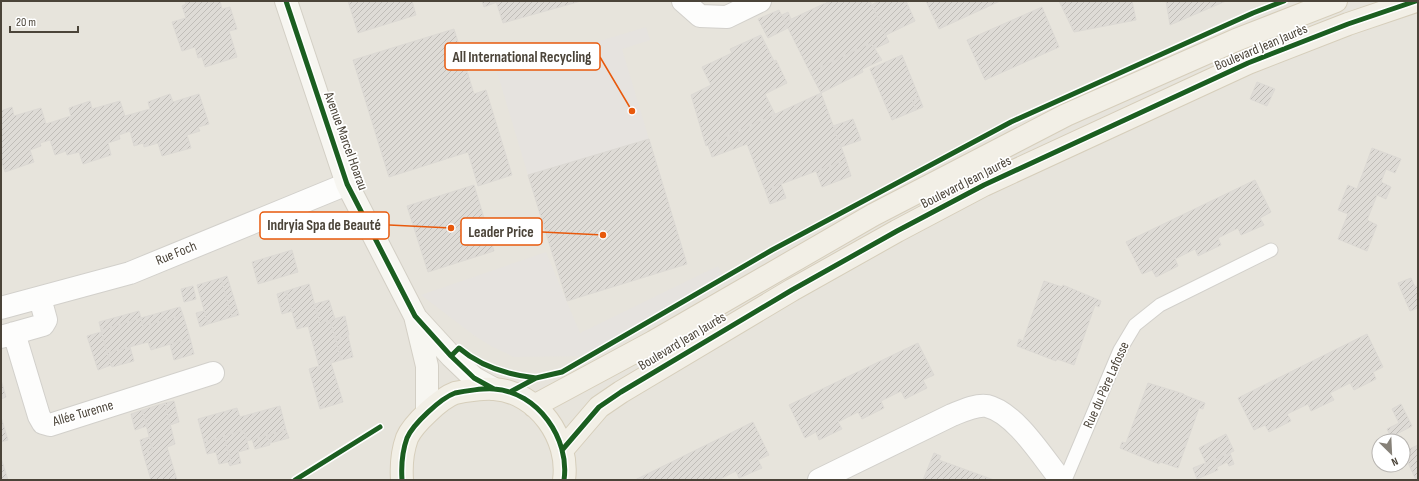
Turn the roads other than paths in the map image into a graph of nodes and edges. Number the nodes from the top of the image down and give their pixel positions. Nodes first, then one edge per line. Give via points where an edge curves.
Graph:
1 (286, 1) edge
2 (683, 1) edge
3 (760, 1) edge
4 (1336, 1) edge
5 (1416, 1) edge
6 (347, 184) junction
7 (1271, 250) dead end
8 (40, 298) junction
9 (1, 308) edge
10 (415, 316) junction
11 (8, 335) edge
12 (213, 373) dead end
13 (494, 389) junction
14 (534, 406) junction
15 (427, 412) junction
16 (563, 449) junction
17 (402, 480) edge
18 (564, 480) edge
19 (819, 480) edge
20 (1061, 480) edge
21 (1065, 480) edge

1 - 6 main road, Avenue Marcel Hoarau
2 - 3 street via 700,16 728,17
4 - 14 main road, Boulevard Jean Jaurès via 1236,40 1066,115 873,215 652,342
5 - 16 main road, Boulevard Jean Jaurès via 1248,63 992,182 897,230 621,392 599,407
6 - 8 street, Rue Foch via 130,272
6 - 10 main road, Avenue Marcel Hoarau
7 - 21 lane, Rue du Père Lafosse via 1160,305 1135,325 1120,350
8 - 9 street, Rue Foch
8 - 11 street, Allée Turenne via 46,320 43,325
10 - 13 main road, Avenue Marcel Hoarau via 474,378
10 - 15 main road, Avenue Marcel Hoarau via 427,366
11 - 12 street, Allée Turenne via 38,416 50,425
13 - 14 main road via 510,392
13 - 15 main road via 454,393
14 - 16 main road via 552,425
15 - 17 main road via 408,437 401,461
16 - 18 main road via 566,469
19 - 20 street via 952,415 970,408 987,406 1016,424

